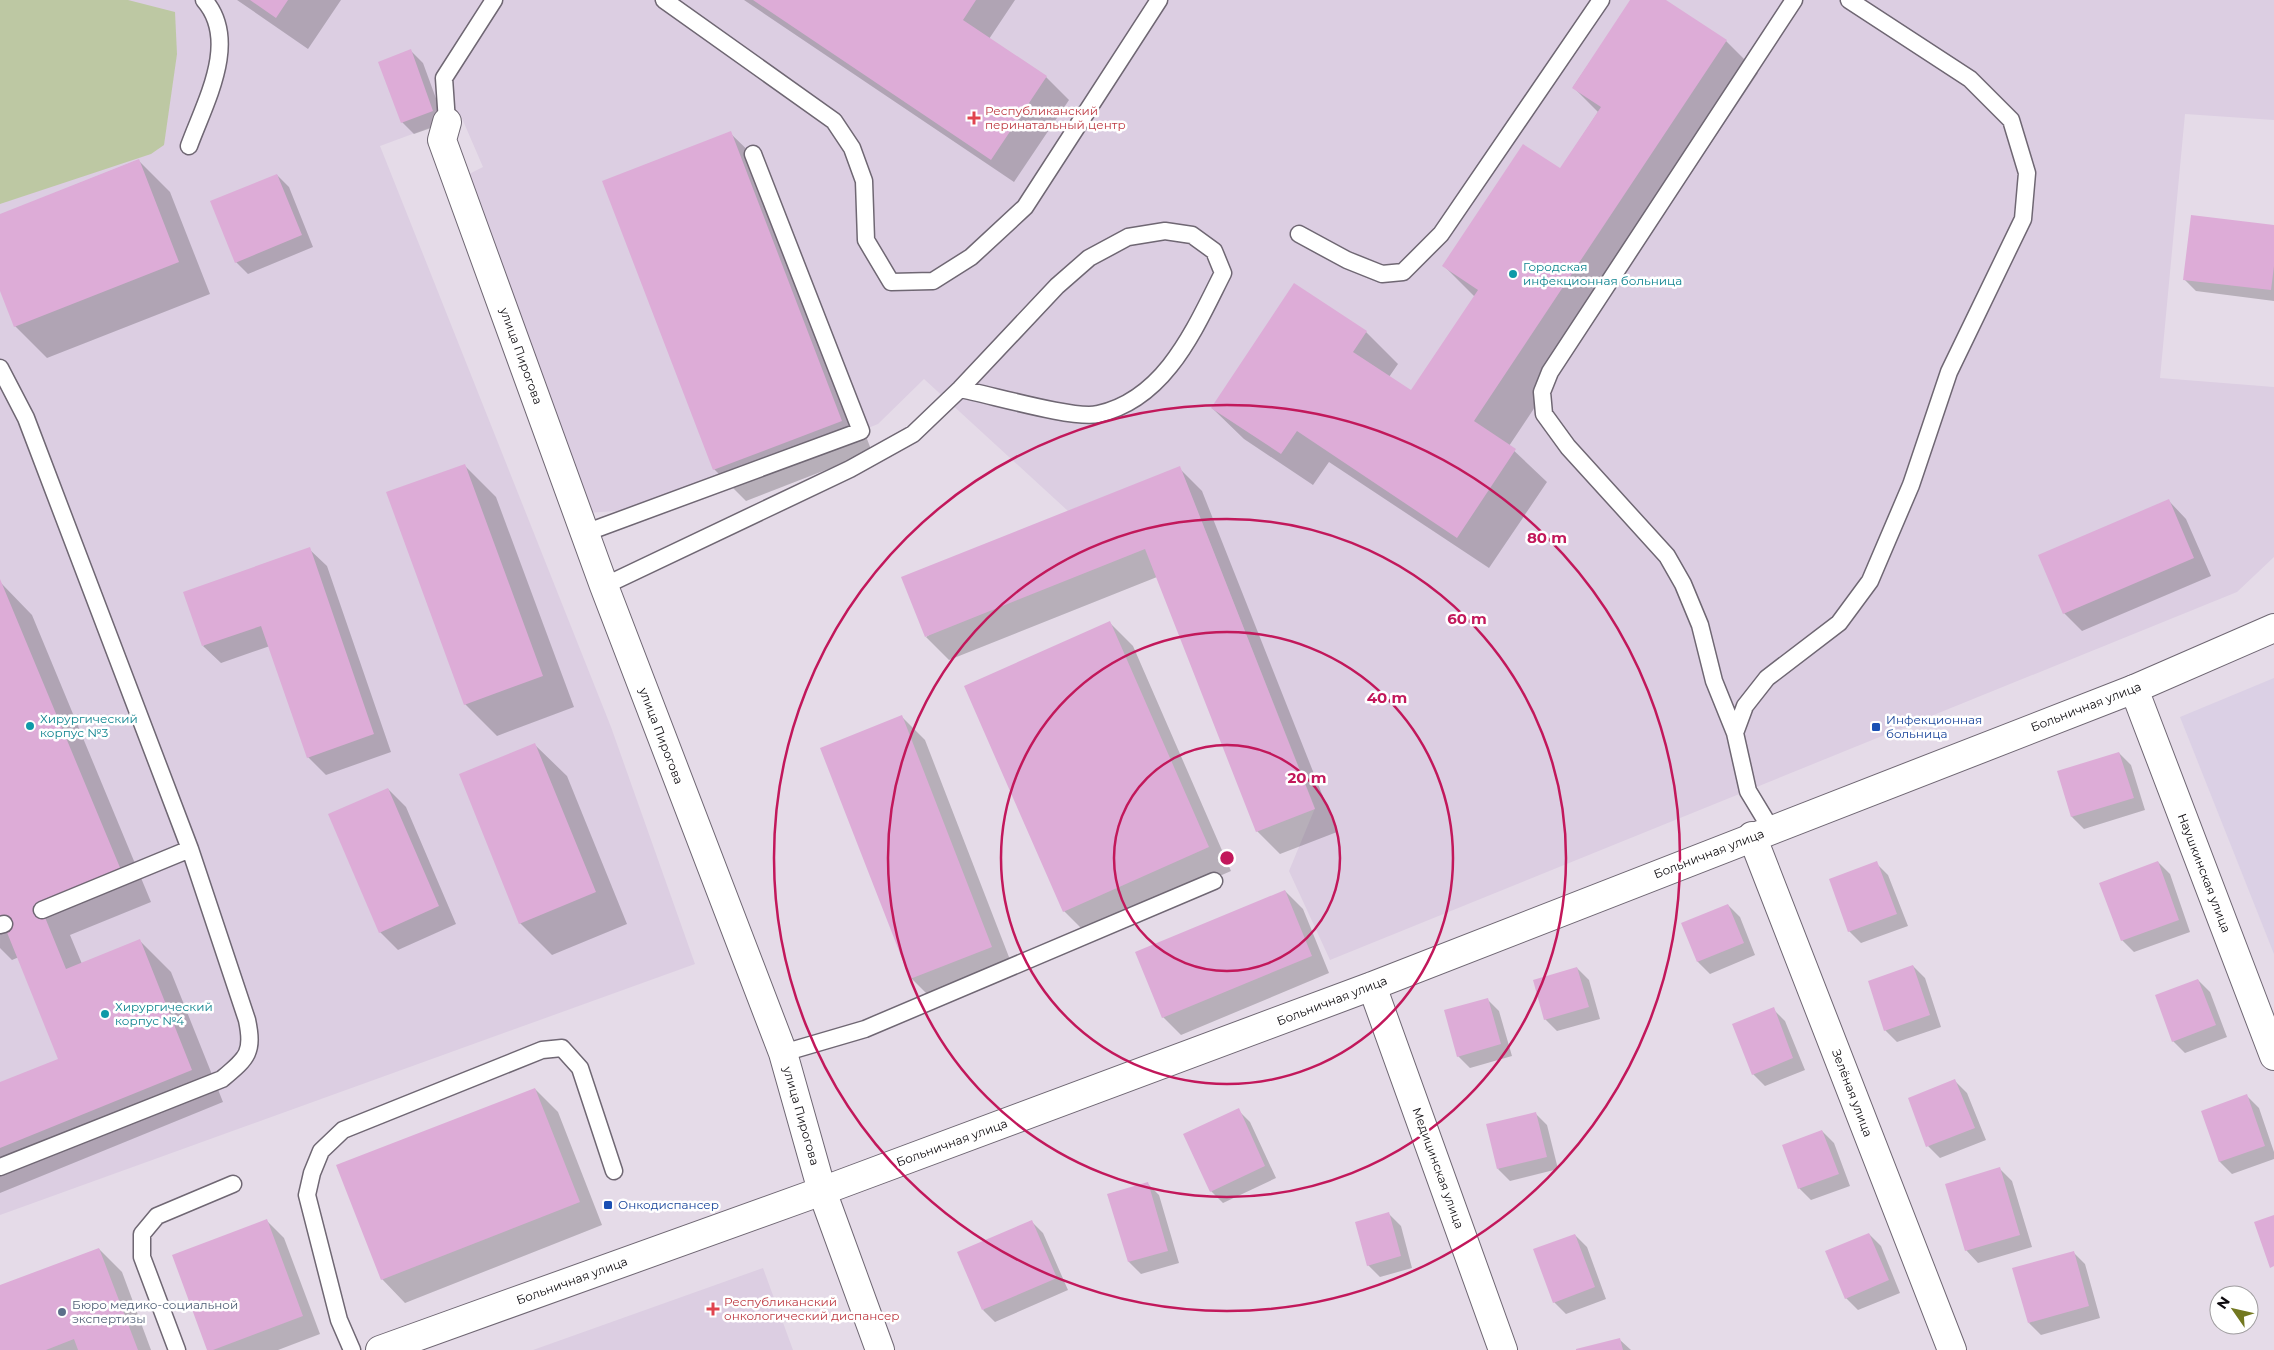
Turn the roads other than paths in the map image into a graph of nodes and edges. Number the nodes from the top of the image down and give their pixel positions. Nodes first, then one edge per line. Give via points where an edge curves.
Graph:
1 (204, 0) edge
2 (664, 0) edge
3 (1159, 0) edge
4 (1601, 0) edge
5 (1794, 0) edge
6 (1848, 0) edge
7 (489, 2) edge
8 (447, 122) joint
9 (189, 146) dead end
10 (753, 154) dead end
11 (1299, 234) dead end
12 (0, 368) edge
13 (960, 389) junction
14 (585, 533) junction
15 (604, 586) junction
16 (2274, 628) edge
17 (2134, 689) junction
18 (1736, 733) junction
19 (1762, 833) junction
20 (190, 849) junction
21 (1214, 881) dead end
22 (42, 910) dead end
23 (1372, 986) junction
24 (783, 1053) junction
25 (2274, 1056) edge
26 (0, 1167) edge
27 (614, 1171) dead end
28 (233, 1184) dead end
29 (822, 1191) junction
30 (177, 1350) edge
31 (352, 1350) edge
32 (380, 1350) edge
33 (880, 1350) edge
34 (1503, 1350) edge
35 (1952, 1350) edge

1 - 9 lane via 213,10 221,39 218,66
2 - 3 lane via 834,121 852,148 864,181 866,240 891,282 933,281 971,257 1025,207
4 - 11 lane via 1441,234 1403,272 1382,274 1347,260
5 - 18 lane via 1550,372 1542,392 1544,414 1558,434 1667,556 1683,584 1700,625 1714,681
6 - 18 lane via 1970,79 2011,120 2027,173 2023,219 1949,372 1911,485 1870,581 1839,623 1767,678 1745,706
7 - 8 lane via 444,78
8 - 14 street, улица Пирогова via 442,140
10 - 14 lane via 861,431
12 - 20 lane via 26,418
13 - 13 lane via 1068,413 1098,415 1132,401 1156,382 1178,358 1223,273 1214,251 1192,235 1165,231 1128,237 1089,258 1057,286
13 - 15 lane via 913,434 850,469
14 - 15 street, улица Пирогова
15 - 24 street, улица Пирогова
16 - 17 street, Больничная улица
17 - 19 street, Больничная улица
17 - 25 street, Наушкинская улица
18 - 19 lane via 1748,791
19 - 23 street, Больничная улица
19 - 35 street, Зелёная улица
20 - 22 lane
20 - 26 lane via 247,1020 252,1042 241,1063 222,1079
21 - 24 lane via 865,1029
23 - 29 street, Больничная улица
23 - 34 street, Медицинская улица
24 - 29 street, улица Пирогова
27 - 31 lane via 580,1068 562,1048 542,1050 343,1130 321,1151 307,1195 339,1320
28 - 30 lane via 157,1216 142,1234 142,1257
29 - 32 street, Больничная улица
29 - 33 street, улица Пирогова

